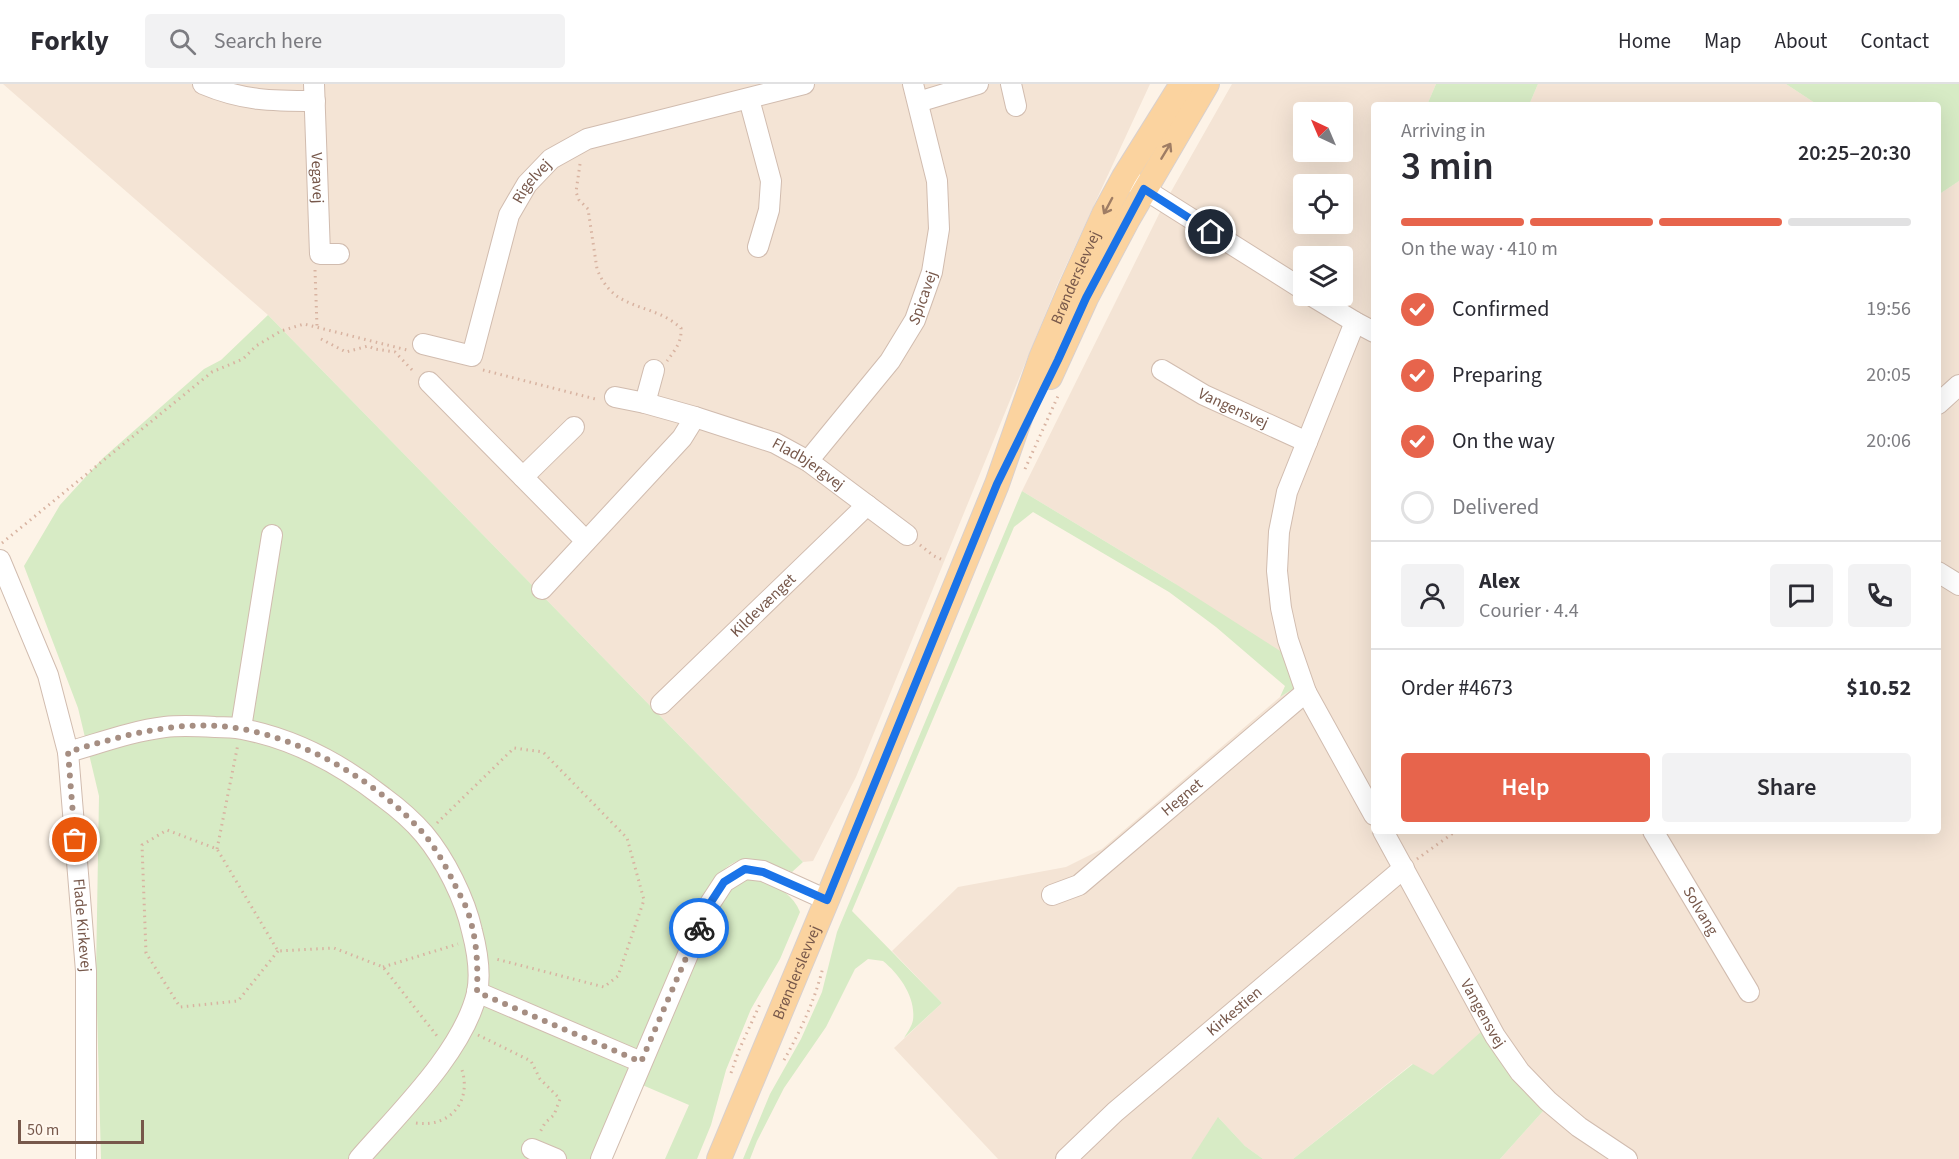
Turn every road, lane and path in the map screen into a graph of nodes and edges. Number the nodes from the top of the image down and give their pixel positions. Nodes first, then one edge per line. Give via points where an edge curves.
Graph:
1 (203, 84) edge
2 (804, 84) edge
3 (978, 84) edge
4 (1011, 84) edge
5 (1182, 84) edge
6 (1207, 84) edge
7 (315, 93) edge
8 (916, 93) edge
9 (749, 99) junction
10 (1016, 106) dead end
11 (576, 146) junction
12 (1134, 183) junction
13 (758, 247) dead end
14 (330, 254) joint
15 (1293, 283) edge
16 (1329, 306) edge
17 (1355, 322) junction
18 (317, 327) junction
19 (1371, 330) edge
20 (321, 339) dead end
21 (416, 347) joint
22 (478, 369) dead end
23 (654, 370) joint
24 (1162, 370) dead end
25 (429, 382) joint
26 (1959, 385) edge
27 (1062, 386) dead end
28 (615, 397) joint
29 (1941, 401) edge
30 (645, 403) junction
31 (695, 417) junction
32 (574, 427) dead end
33 (1307, 442) junction
34 (808, 461) junction
35 (1025, 469) dead end
36 (523, 477) junction
37 (867, 505) junction
38 (272, 535) dead end
39 (907, 535) joint
40 (586, 541) junction
41 (0, 545) edge
42 (0, 560) edge
43 (949, 563) dead end
44 (1941, 575) edge
45 (1959, 585) edge
46 (542, 589) dead end
47 (1306, 692) junction
48 (661, 704) dead end
49 (241, 728) junction
50 (68, 752) junction
51 (1371, 810) edge
52 (425, 834) junction
53 (1385, 834) edge
54 (1452, 834) edge
55 (1655, 834) edge
56 (217, 849) junction
57 (1404, 868) junction
58 (1052, 895) dead end
59 (827, 900) junction
60 (476, 946) junction
61 (278, 951) junction
62 (824, 960) dead end
63 (383, 968) junction
64 (477, 992) junction
65 (1749, 992) dead end
66 (463, 1027) junction
67 (449, 1052) junction
68 (641, 1062) junction
69 (782, 1064) dead end
70 (398, 1114) junction
71 (532, 1149) joint
72 (87, 1159) edge
73 (359, 1159) edge
74 (556, 1159) edge
75 (601, 1159) edge
76 (719, 1159) edge
77 (1066, 1159) edge
78 (1627, 1159) edge

1 - 7 street via 224,93 264,101
2 - 9 street, Rigelvej
3 - 8 street, Spicavej
4 - 10 street
5 - 12 main road, Brønderslevvej
12 -> 6 main road, Brønderslevvej
7 - 14 street, Vegavej
8 - 34 street, Spicavej via 937,182 939,229 932,272 915,320 890,361
9 - 11 street, Rigelvej via 587,139
9 - 13 street via 771,181 769,210
11 - 21 street, Rigelvej via 551,159 526,184 509,215 472,356
11 - 23 path via 582,155 576,192 588,208 600,277 615,297 664,316 681,328 679,344 660,370
12 - 15 street
12 - 59 main road, Brønderslevvej via 1058,360 997,484
14 - 18 path via 315,265
16 - 17 street
17 - 19 street
17 - 33 street
18 - 21 path
18 - 41 path via 304,324 281,331 243,359 212,372
20 - 25 path via 346,352 368,346 395,352 423,382
22 - 28 path via 611,403
23 - 30 street
24 - 33 street, Vangensvej via 1204,395
25 - 36 street
26 - 29 street
27 - 35 path
28 - 30 street, Fladbjergvej
30 - 31 street, Fladbjergvej
31 - 34 street, Fladbjergvej via 775,443
31 - 40 street via 682,438
32 - 36 street
33 - 47 street via 1287,492 1277,571 1288,640
34 - 37 street, Fladbjergvej
36 - 40 street
37 - 39 street, Fladbjergvej
37 - 48 street, Kildevænget
38 - 49 street
39 - 43 path
40 - 46 street
42 - 50 street, Flade Kirkevej via 48,675
44 - 45 street
47 - 51 street
47 - 58 street, Hegnet via 1079,885
49 - 50 street via 165,727
49 - 52 street via 325,757 366,784
49 - 56 path
50 - 72 street, Flade Kirkevej via 86,971
52 - 60 street via 468,910
52 - 60 path via 514,748 543,752 627,838 644,900 618,976 611,982 604,987
53 - 57 street, Vangensvej
54 - 57 path
55 - 65 street, Solvang
56 - 61 path
56 - 61 path via 167,830 142,845 146,953 180,1006 238,1001
57 - 77 street, Kirkestien via 1115,1112
57 - 78 street, Vangensvej via 1496,1036 1520,1072 1579,1127
59 - 68 street via 763,872 745,869 724,882 709,905
59 - 76 main road, Brønderslevvej
60 - 63 path
60 - 64 street
61 - 63 path via 334,948
62 - 69 path via 817,990
63 - 67 path
64 - 66 street
64 - 68 street
66 - 67 street
66 - 71 path via 531,1061 540,1079 560,1099
67 - 70 street
67 - 70 path via 462,1068 465,1079 457,1108 433,1124 414,1123
68 - 75 street
70 - 73 street
71 - 74 street

